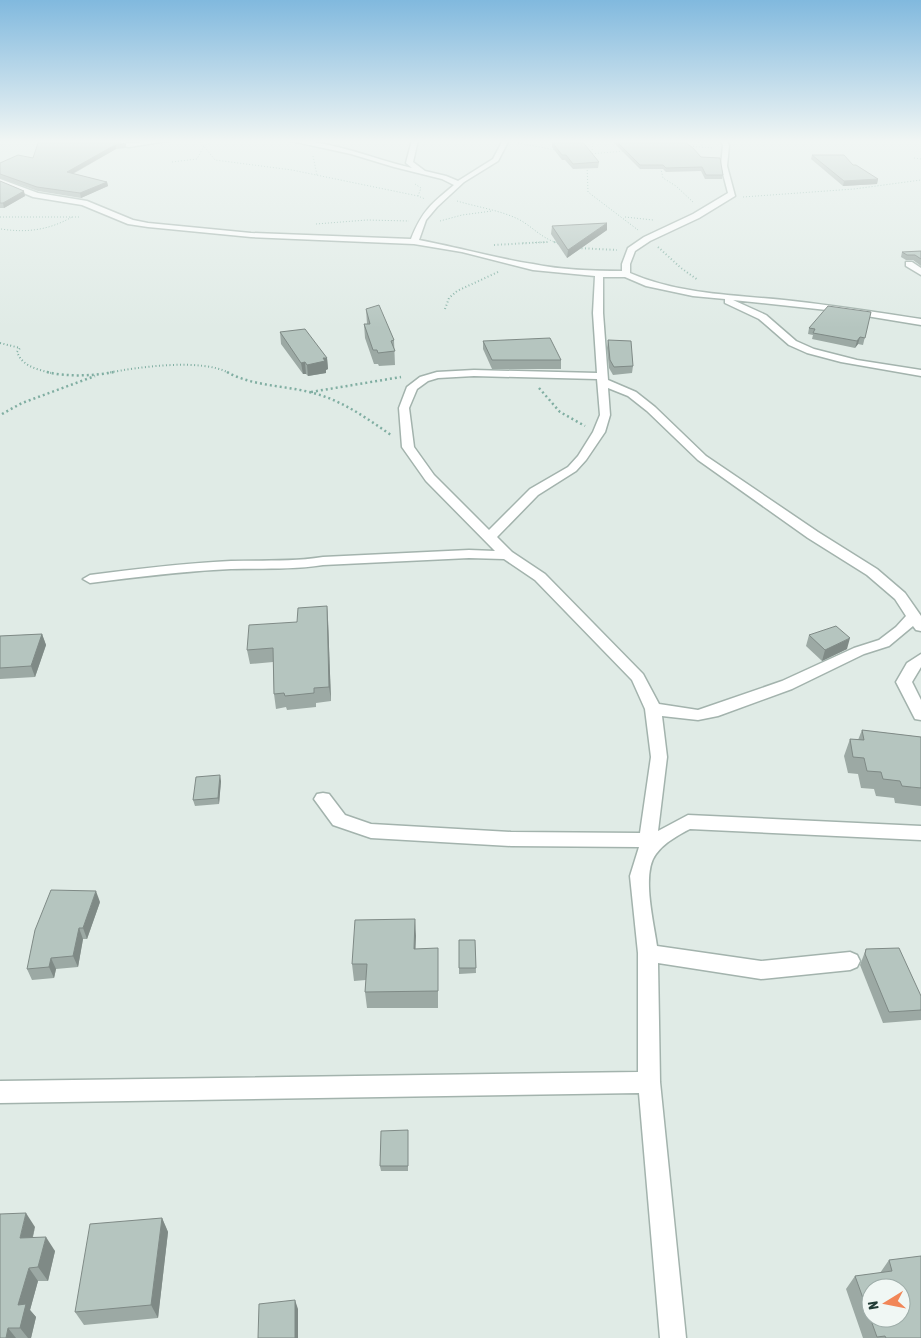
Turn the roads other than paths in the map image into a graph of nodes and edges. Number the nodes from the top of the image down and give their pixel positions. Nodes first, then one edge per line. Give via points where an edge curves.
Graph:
1 (81, 202) edge
2 (438, 202) edge
3 (720, 202) edge
4 (414, 242) junction
5 (909, 264) edge
6 (921, 272) edge
7 (599, 274) junction
8 (626, 274) junction
9 (693, 293) junction
10 (921, 322) edge
11 (921, 373) edge
12 (602, 378) junction
13 (489, 538) junction
14 (506, 555) junction
15 (90, 580) dead end
16 (917, 622) edge
17 (921, 659) edge
18 (653, 709) junction
19 (921, 715) edge
20 (323, 799) dead end
21 (921, 833) edge
22 (648, 846) junction
23 (648, 953) junction
24 (850, 961) dead end
25 (649, 1082) junction
26 (0, 1092) edge
27 (673, 1338) edge

1 - 4 street via 131,222 148,225 365,242
2 - 4 street via 421,224
3 - 8 street via 631,250
4 - 7 street via 533,268
5 - 6 street
7 - 8 street
7 - 12 street
8 - 9 street via 651,285
9 - 10 street via 836,308
9 - 11 street via 718,297 755,312 793,344 806,349
12 - 13 street via 605,415 599,432 582,458 534,492
12 - 13 street via 437,374 412,386 404,408 408,447 430,478
12 - 16 street via 632,394 651,409 702,458 872,572 900,596
13 - 14 street
14 - 15 street via 469,554 164,569
14 - 18 street via 540,577 638,678
16 - 18 street via 884,642 787,685 712,712 698,715
17 - 19 street via 912,666 904,682
18 - 22 street via 659,757
20 - 22 street via 339,820 371,831
21 - 22 street via 688,822
22 - 23 street via 639,876
23 - 24 street via 762,970
23 - 25 street
25 - 26 street
25 - 27 street

